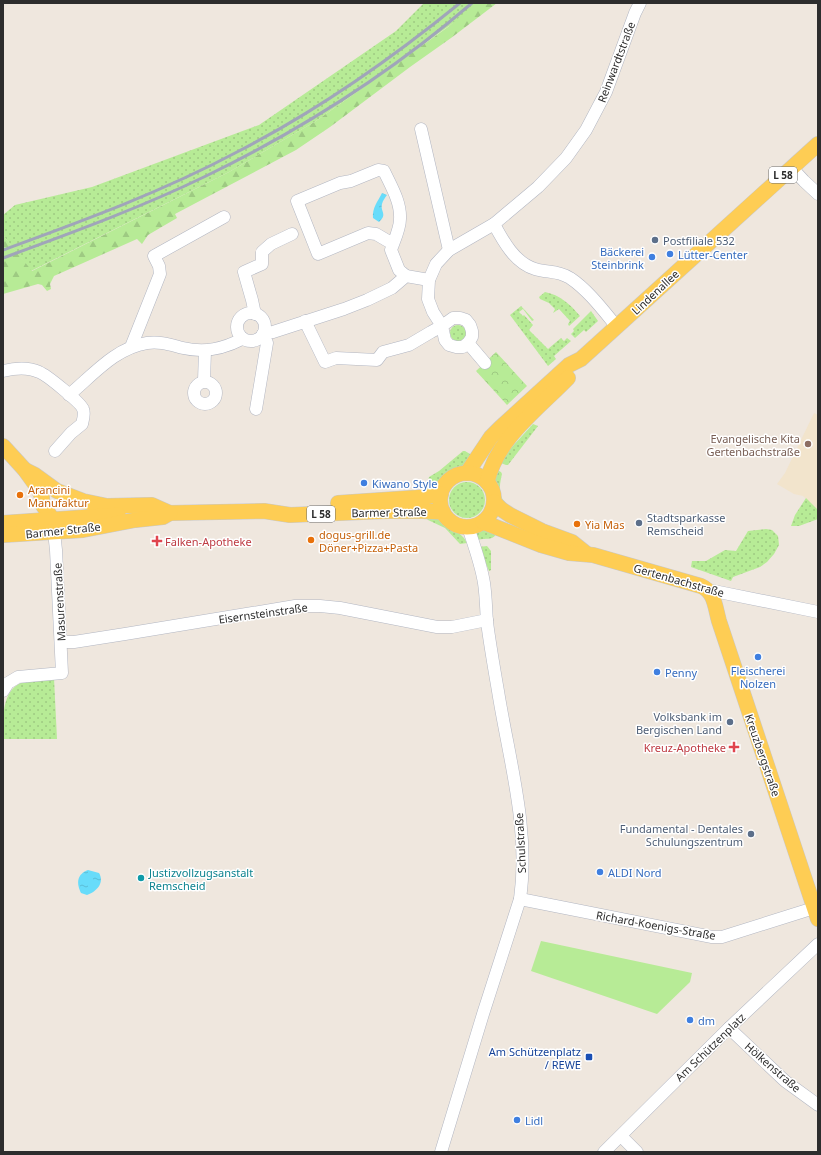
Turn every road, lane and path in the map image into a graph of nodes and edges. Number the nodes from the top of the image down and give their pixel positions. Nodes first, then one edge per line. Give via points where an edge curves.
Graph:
1 (640, 3) edge
2 (421, 129) dead end
3 (818, 144) edge
4 (792, 168) junction
5 (818, 194) edge
6 (224, 217) dead end
7 (494, 224) junction
8 (292, 234) dead end
9 (393, 244) junction
10 (449, 250) junction
11 (406, 276) junction
12 (429, 280) junction
13 (255, 314) junction
14 (305, 321) junction
15 (442, 326) junction
16 (617, 327) junction
17 (263, 333) junction
18 (242, 339) junction
19 (468, 343) junction
20 (131, 347) junction
21 (205, 351) junction
22 (581, 359) junction
23 (485, 363) dead end
24 (3, 370) edge
25 (204, 381) dead end
26 (69, 395) junction
27 (256, 409) dead end
28 (3, 446) edge
29 (54, 451) dead end
30 (24, 470) junction
31 (467, 473) junction
32 (487, 482) junction
33 (47, 484) junction
34 (441, 494) junction
35 (494, 502) junction
36 (264, 511) junction
37 (166, 512) junction
38 (443, 512) junction
39 (483, 522) junction
40 (3, 523) edge
41 (54, 526) junction
42 (468, 527) junction
43 (3, 535) edge
44 (587, 554) junction
45 (709, 590) junction
46 (818, 612) edge
47 (487, 620) junction
48 (61, 642) junction
49 (3, 691) edge
50 (520, 899) junction
51 (816, 912) edge
52 (818, 944) edge
53 (729, 1028) junction
54 (818, 1105) edge
55 (621, 1136) junction
56 (441, 1152) edge
57 (604, 1152) edge
58 (638, 1152) edge

1 - 7 street, Reinwardtstraße via 606,92 586,130 566,158 538,188
2 - 10 street
3 - 4 main road, Lindenallee / L 58
4 - 5 street
4 - 16 main road, Lindenallee / L 58
6 - 20 street via 154,256 160,266 160,274
7 - 10 street, Reinwardtstraße
7 - 16 street via 503,240 523,263 535,269 558,272 570,278
8 - 13 street via 271,244 262,252 262,264 244,272
9 - 9 street via 400,220 400,209 384,171 378,170 340,183 297,201 318,254 368,233 376,234
9 - 11 street via 391,250 399,270
10 - 12 street, Reinwardtstraße via 436,264
11 - 12 street
11 - 14 street via 392,288 367,300
12 - 15 street, Reinwardtstraße via 428,299
13 - 17 street via 263,321
13 - 18 street via 245,314 238,321 237,331
14 - 15 street via 325,362 336,358 377,360 383,352 409,345
14 - 17 street
15 - 19 street, Reinwardtstraße via 445,340 449,345 463,347
15 - 19 street via 453,318 466,320 472,331
16 - 22 main road, Lindenallee / L 58
17 - 18 street via 252,341
17 - 27 street via 267,343
18 - 21 street via 221,348
19 - 23 street
20 - 21 street via 154,342
20 - 26 street via 112,358
21 - 25 street
22 - 31 main road, Lindenallee / L 58 via 569,365 500,428
22 - 32 main road, Lindenallee / L 58 via 574,371 502,448 493,463
24 - 26 street via 28,369 40,372
26 - 29 street via 83,408 82,424
28 - 30 main road
30 - 33 main road
30 - 41 main road via 38,488 42,504
31 - 32 main road via 482,477
31 - 34 main road via 452,478
32 - 35 main road
33 - 37 main road via 88,502 106,506 152,505
33 - 41 main road via 57,504
34 - 36 main road, Barmer Straße / L 58 via 288,506
34 - 38 main road
35 - 39 main road via 489,516
35 - 44 main road, Gertenbachstraße via 510,515 572,542
36 - 37 main road, Barmer Straße / L 58
36 - 38 main road, Barmer Straße / L 58 via 290,515 387,511
37 - 41 main road, Barmer Straße / L 58 via 109,516
38 - 42 main road via 451,522
39 - 42 main road
39 - 44 main road, Gertenbachstraße via 541,545 569,553
40 - 41 main road, Barmer Straße / L 58
41 - 43 main road, Barmer Straße / L 58
41 - 48 street, Masurenstraße
42 - 47 street, Schulstraße via 483,577
44 - 45 main road, Gertenbachstraße via 693,583
45 - 46 street, Gertenbachstraße
45 - 51 main road, Kreuzbergstraße
47 - 48 street, Eisernsteinstraße via 437,627 340,608 295,606
47 - 50 street, Schulstraße via 521,825 523,860
48 - 49 street, Masurenstraße via 62,673 18,677 8,683
50 - 51 street, Richard-Koenigs-Straße via 712,937 722,937
50 - 56 street, Schulstraße
52 - 53 street, Am Schützenplatz
53 - 54 street, Hölkenstraße via 785,1081
53 - 55 street, Am Schützenplatz
55 - 57 street, Am Schützenplatz
55 - 58 street

